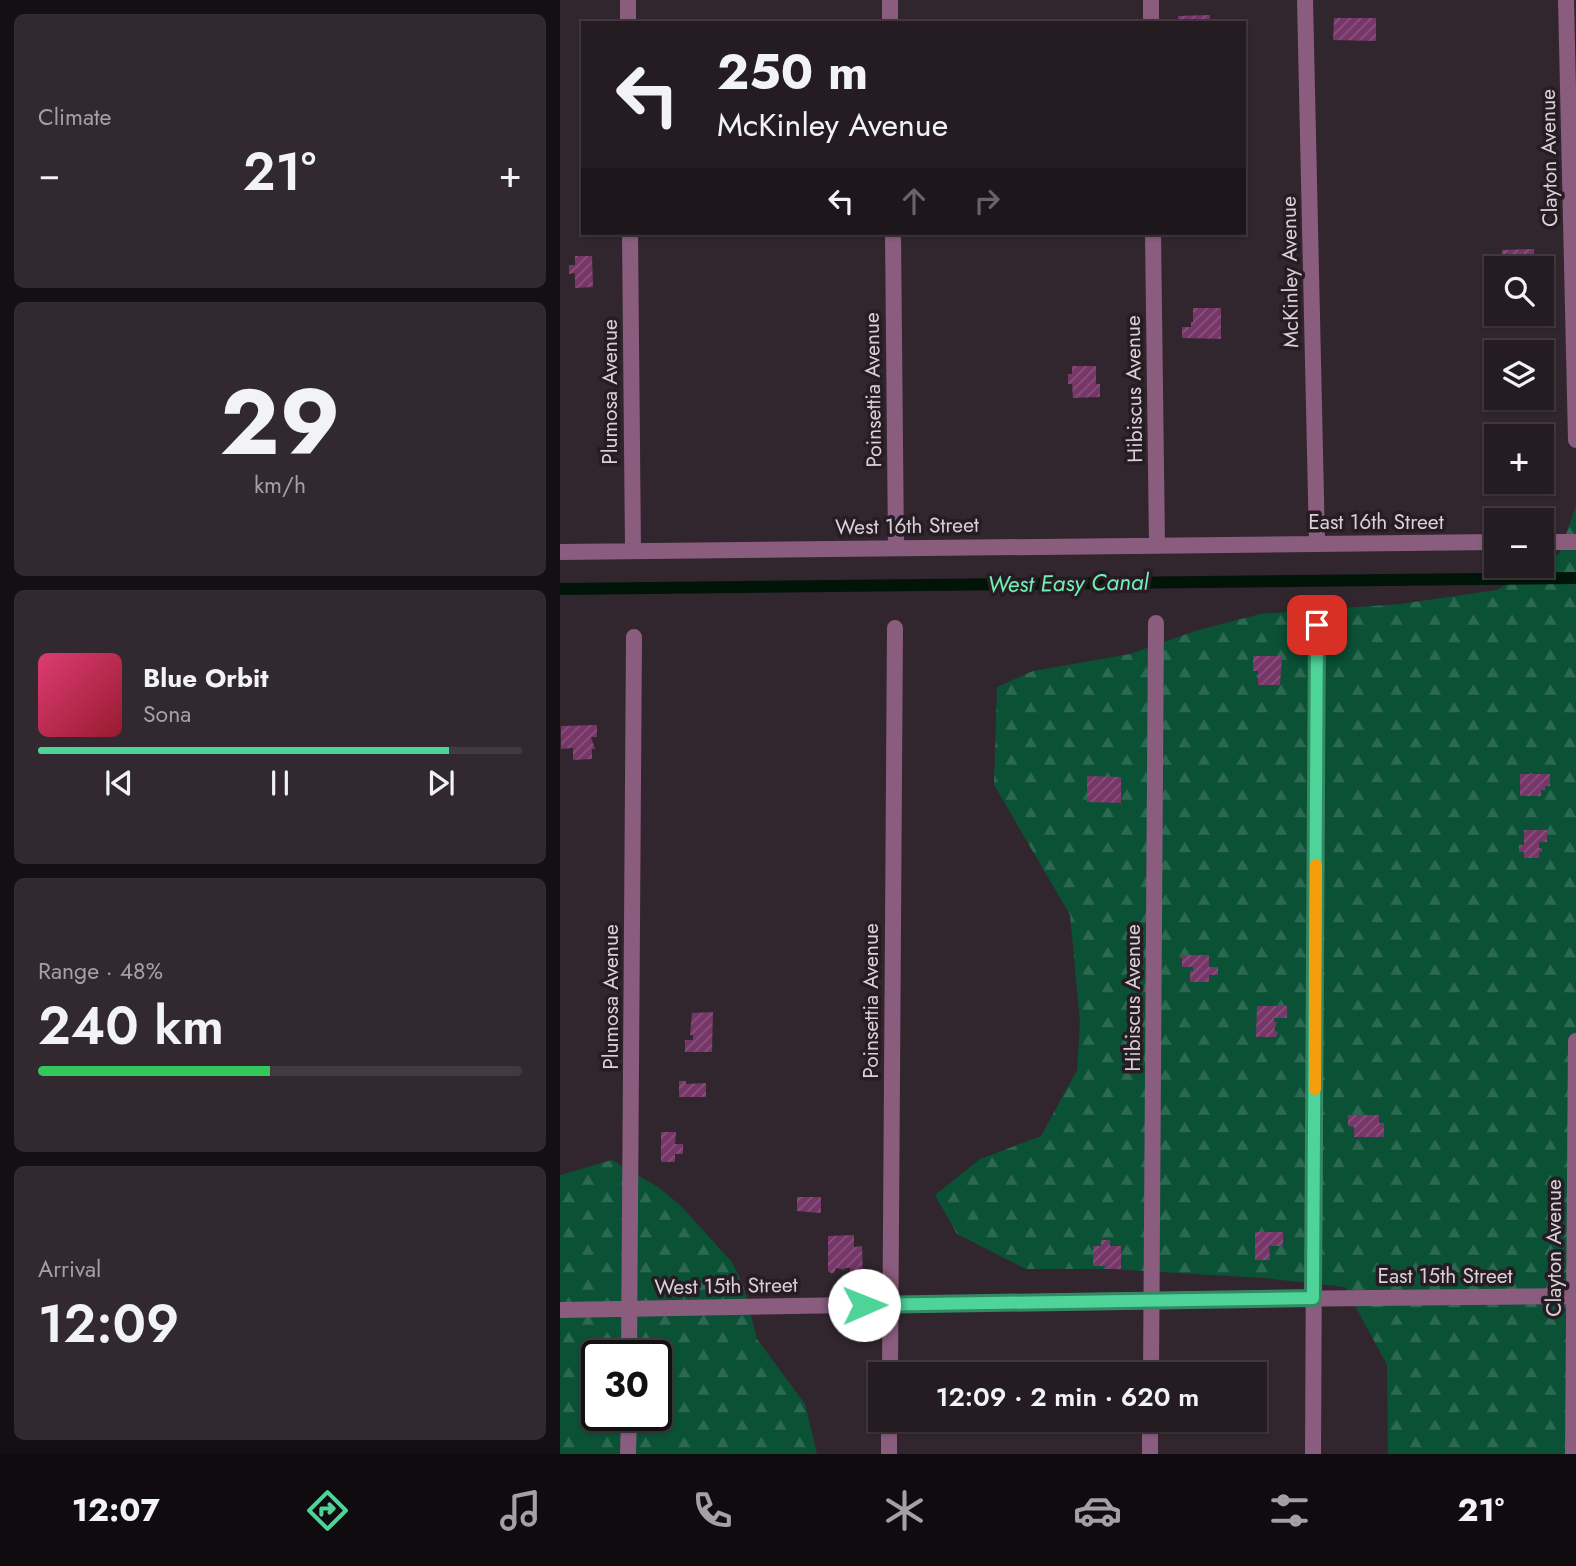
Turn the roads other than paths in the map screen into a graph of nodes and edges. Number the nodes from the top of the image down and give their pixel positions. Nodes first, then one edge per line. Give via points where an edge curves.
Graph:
1 (628, 0) edge
2 (890, 0) edge
3 (1151, 0) edge
4 (1305, 0) edge
5 (1566, 0) edge
6 (628, 21) edge
7 (890, 21) edge
8 (1151, 21) edge
9 (630, 235) edge
10 (893, 235) edge
11 (1153, 235) edge
12 (1576, 440) edge
13 (1317, 542) junction
14 (1484, 542) edge
15 (1554, 542) edge
16 (1576, 542) edge
17 (1157, 544) junction
18 (1255, 544) joint
19 (896, 548) junction
20 (633, 551) junction
21 (560, 552) edge
22 (1156, 623) dead end
23 (1317, 625) dead end
24 (895, 628) dead end
25 (634, 637) dead end
26 (1576, 1041) edge
27 (1575, 1296) edge
28 (1313, 1298) junction
29 (1152, 1300) junction
30 (890, 1304) junction
31 (629, 1309) junction
32 (560, 1310) edge
33 (629, 1340) edge
34 (890, 1362) edge
35 (1151, 1362) edge
36 (629, 1431) edge
37 (889, 1432) edge
38 (1150, 1432) edge
39 (628, 1454) edge
40 (889, 1454) edge
41 (1150, 1454) edge
42 (1312, 1454) edge
43 (1573, 1454) edge

1 - 6 street
2 - 7 street
3 - 8 street
4 - 13 street, McKinley Avenue
5 - 12 street, Clayton Avenue
9 - 20 street, Plumosa Avenue
10 - 19 street, Poinsettia Avenue
11 - 17 street, Hibiscus Avenue
13 - 14 street, East 16th Street
13 - 18 street, East 16th Street
15 - 16 street
17 - 18 street, West 16th Street
17 - 19 street, West 16th Street
19 - 20 street, West 16th Street
20 - 21 street, West 16th Street
22 - 29 street, Hibiscus Avenue
23 - 28 street
24 - 30 street, Poinsettia Avenue
25 - 31 street, Plumosa Avenue
26 - 27 street, Clayton Avenue
27 - 28 street, East 15th Street
27 - 43 street, Clayton Avenue
28 - 29 street, West 15th Street
28 - 42 street
29 - 30 street, West 15th Street
29 - 35 street, Hibiscus Avenue
30 - 31 street, West 15th Street
30 - 34 street, Poinsettia Avenue
31 - 32 street, West 15th Street
31 - 33 street, Plumosa Avenue
36 - 39 street
37 - 40 street
38 - 41 street

